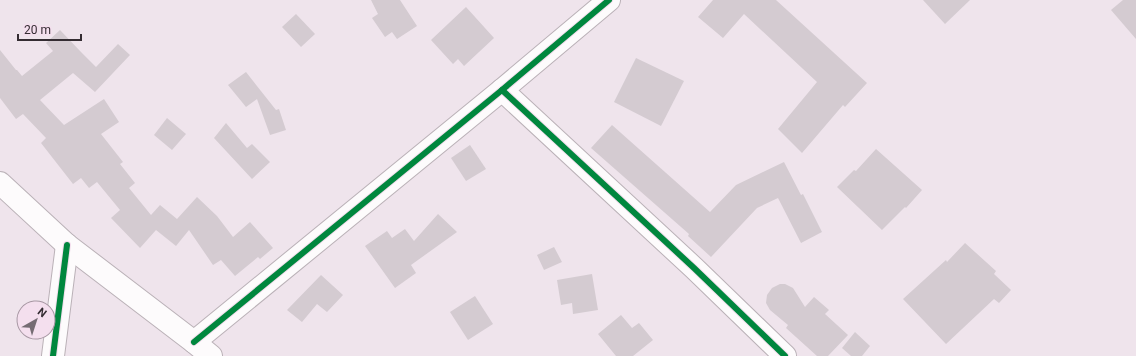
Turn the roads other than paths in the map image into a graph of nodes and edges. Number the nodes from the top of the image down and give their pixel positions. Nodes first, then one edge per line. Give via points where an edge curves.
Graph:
1 (609, 0) edge
2 (502, 90) junction
3 (0, 182) edge
4 (66, 245) junction
5 (202, 349) edge
6 (53, 356) edge
7 (784, 356) edge

1 - 2 street
2 - 5 street
2 - 7 street
3 - 4 street
4 - 5 street
4 - 6 street

